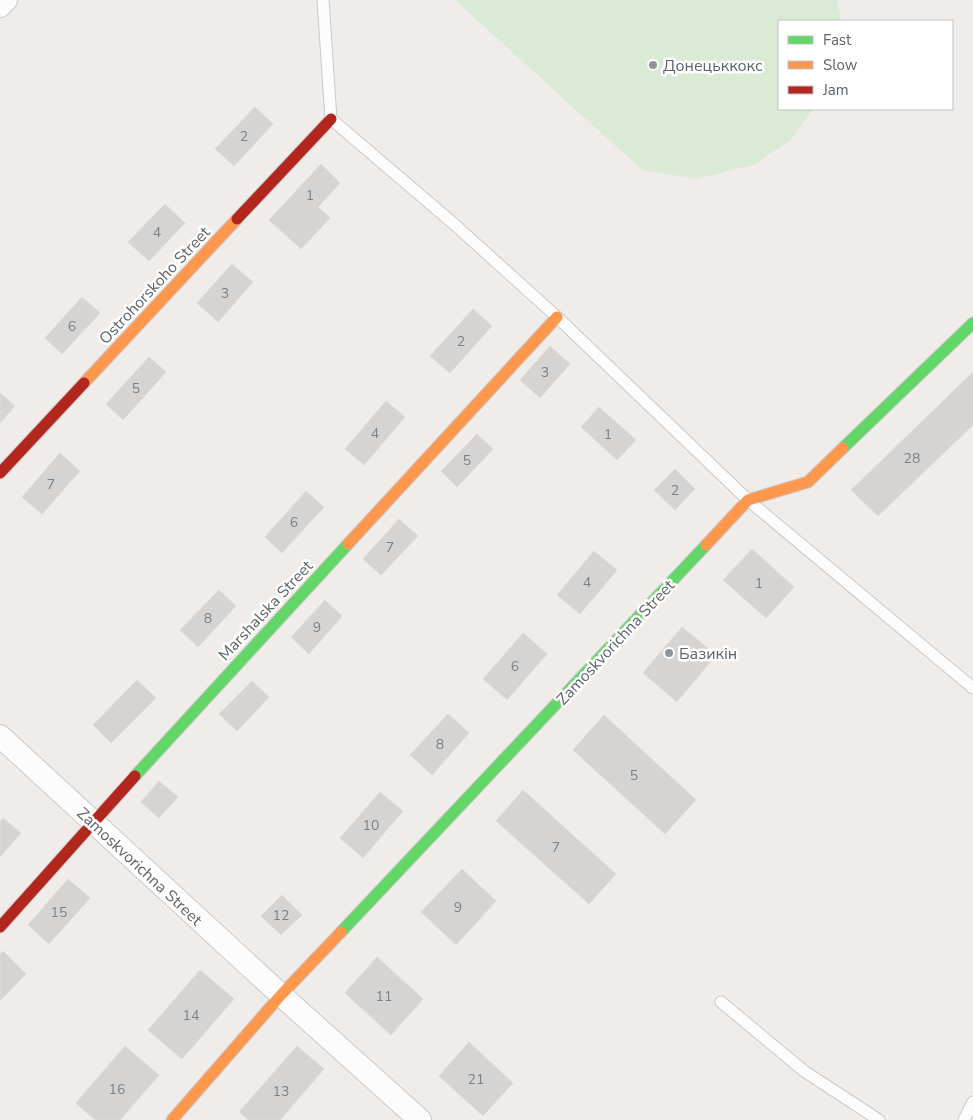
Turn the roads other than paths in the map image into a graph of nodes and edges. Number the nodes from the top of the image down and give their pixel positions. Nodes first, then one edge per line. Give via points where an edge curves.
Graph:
1 (6, 0) edge
2 (323, 0) edge
3 (0, 6) edge
4 (331, 119) junction
5 (557, 317) junction
6 (973, 323) edge
7 (0, 473) edge
8 (748, 500) junction
9 (973, 688) edge
10 (0, 736) edge
11 (92, 822) junction
12 (0, 927) edge
13 (281, 995) junction
14 (721, 1002) dead end
15 (973, 1102) edge
16 (172, 1120) edge
17 (420, 1120) edge
18 (879, 1120) edge
19 (964, 1120) edge

1 - 3 street
2 - 4 lane
4 - 5 lane
4 - 7 street, Ostrohorskoho Street
5 - 8 lane
5 - 11 street, Marshalska Street
6 - 8 street, Zamoskvorichna Street via 808,482
8 - 9 lane
8 - 13 street, Zamoskvorichna Street
10 - 11 street, Zamoskvorichna Street
11 - 12 street, Marshalska Street
11 - 13 street, Zamoskvorichna Street
13 - 16 street, Zamoskvorichna Street
13 - 17 street, Zamoskvorichna Street
14 - 18 lane via 804,1071
15 - 19 lane

